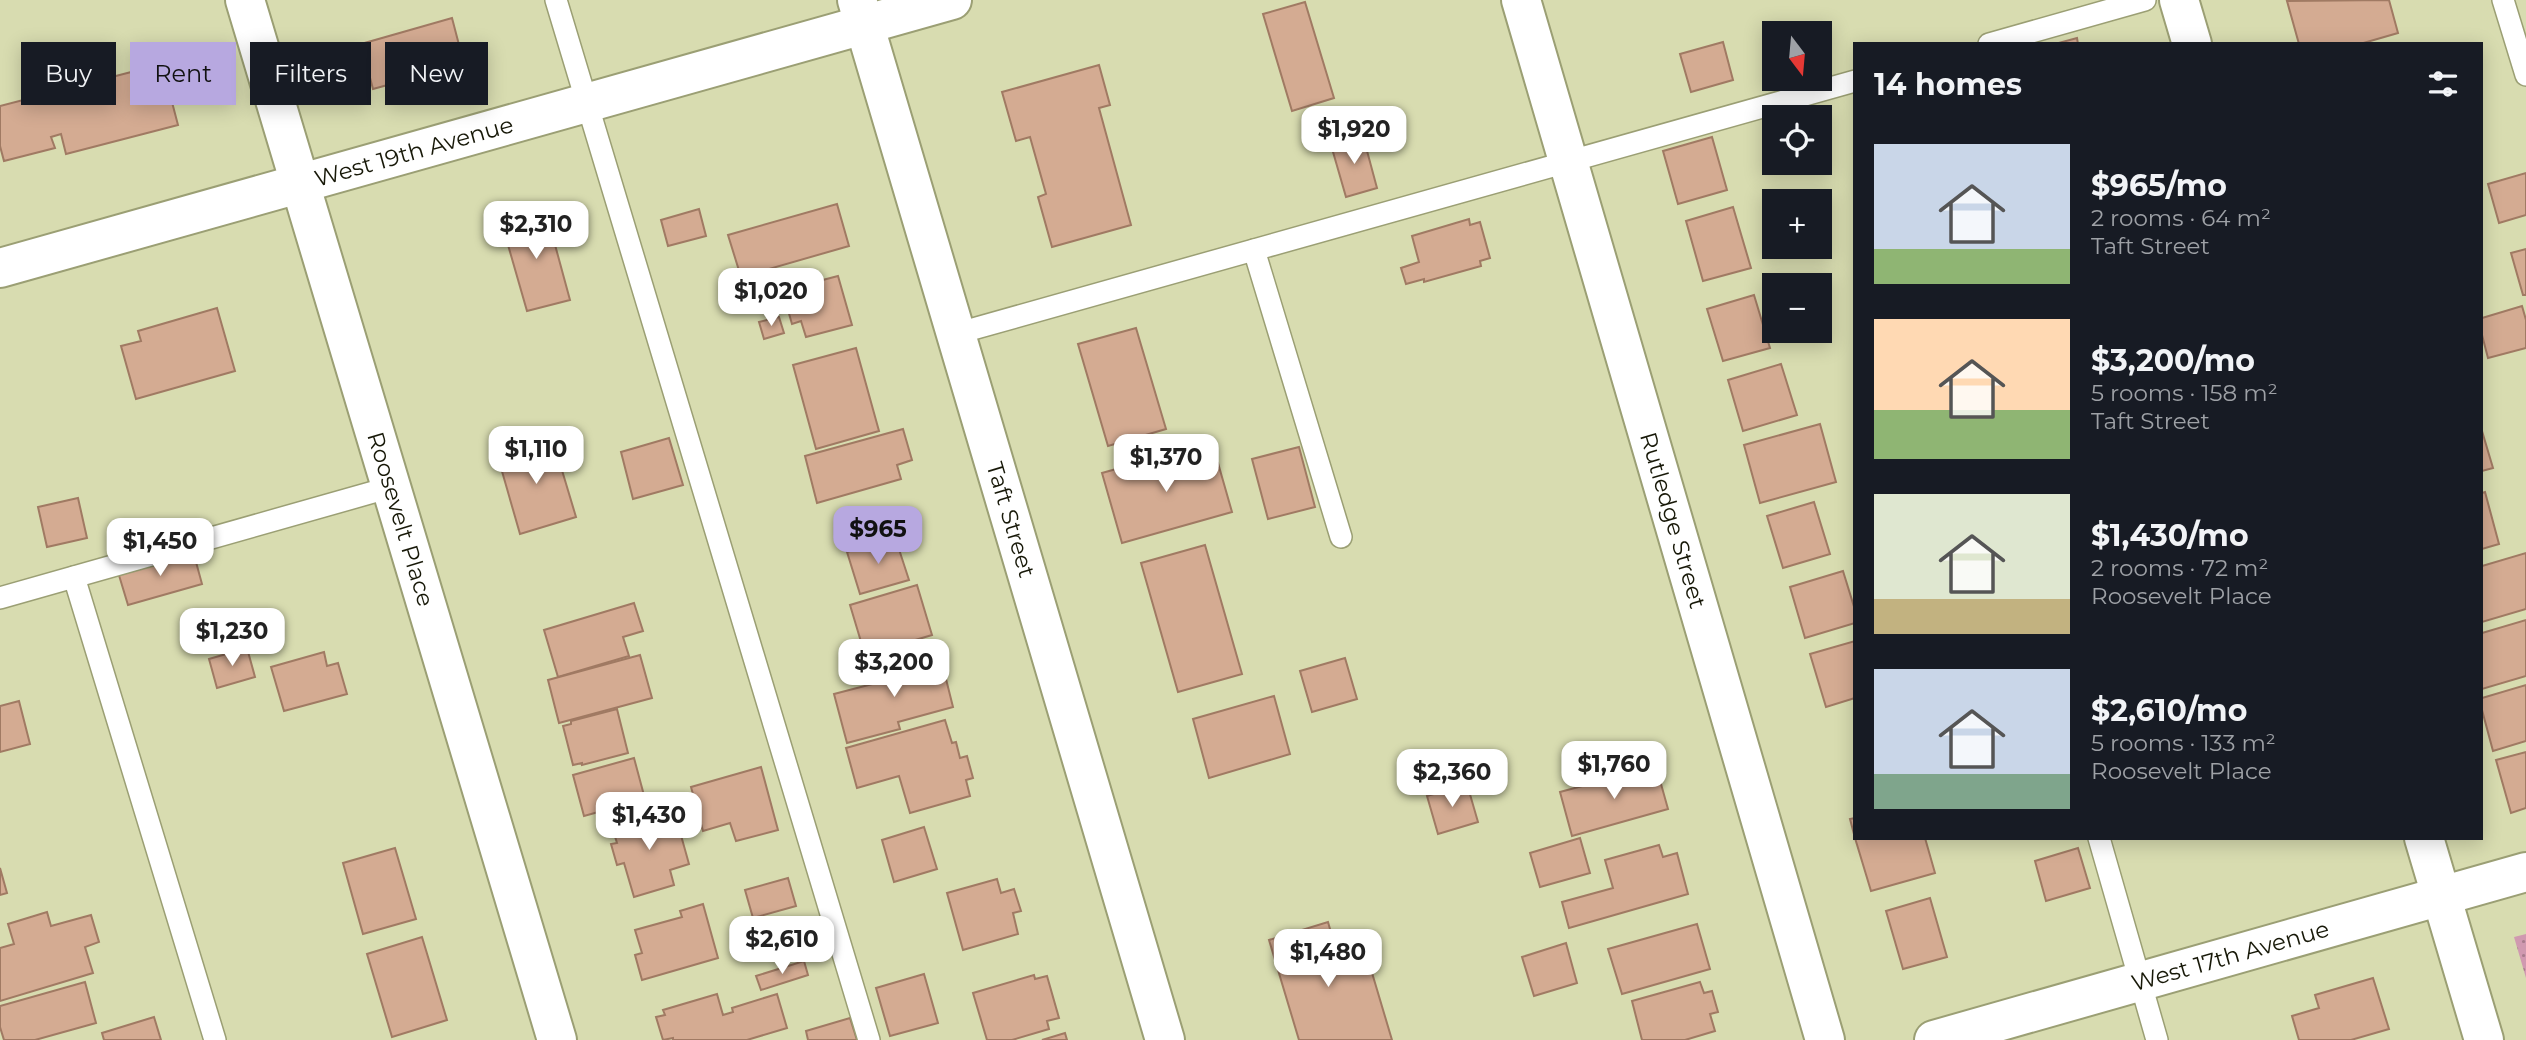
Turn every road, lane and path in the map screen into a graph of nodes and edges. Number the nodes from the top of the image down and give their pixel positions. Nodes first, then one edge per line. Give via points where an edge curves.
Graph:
1 (245, 0) edge
2 (556, 0) edge
3 (952, 0) edge
4 (1521, 0) edge
5 (2145, 0) edge
6 (2179, 0) edge
7 (2503, 0) edge
8 (860, 12) edge
9 (1996, 42) edge
10 (2191, 42) edge
11 (2526, 75) edge
12 (1853, 83) edge
13 (587, 103) junction
14 (1570, 161) junction
15 (300, 183) junction
16 (1254, 250) junction
17 (0, 268) edge
18 (956, 334) junction
19 (391, 487) junction
20 (1340, 537) dead end
21 (74, 577) junction
22 (0, 598) edge
23 (2100, 840) edge
24 (2425, 840) edge
25 (2526, 872) edge
26 (2441, 897) junction
27 (2139, 982) junction
28 (215, 1040) edge
29 (556, 1040) edge
30 (869, 1040) edge
31 (1165, 1040) edge
32 (1825, 1040) edge
33 (1934, 1040) edge
34 (2157, 1040) edge
35 (2484, 1040) edge

1 - 15 street, Roosevelt Place
2 - 13 lane
3 - 8 street, West 19th Avenue
4 - 14 street, Rutledge Street
5 - 9 lane
6 - 10 street
7 - 11 lane
8 - 13 street, West 19th Avenue
8 - 18 street, Taft Street
12 - 14 lane
13 - 15 street, West 19th Avenue
13 - 30 lane
14 - 16 lane
14 - 32 street, Rutledge Street
15 - 17 street, West 19th Avenue
15 - 19 street, Roosevelt Place
16 - 18 lane
16 - 20 lane
18 - 31 street, Taft Street
19 - 21 lane
19 - 29 street, Roosevelt Place
21 - 22 lane
21 - 28 lane
23 - 27 lane
24 - 26 street
25 - 26 street, West 17th Avenue
26 - 27 street, West 17th Avenue
26 - 35 street
27 - 33 street, West 17th Avenue
27 - 34 lane

